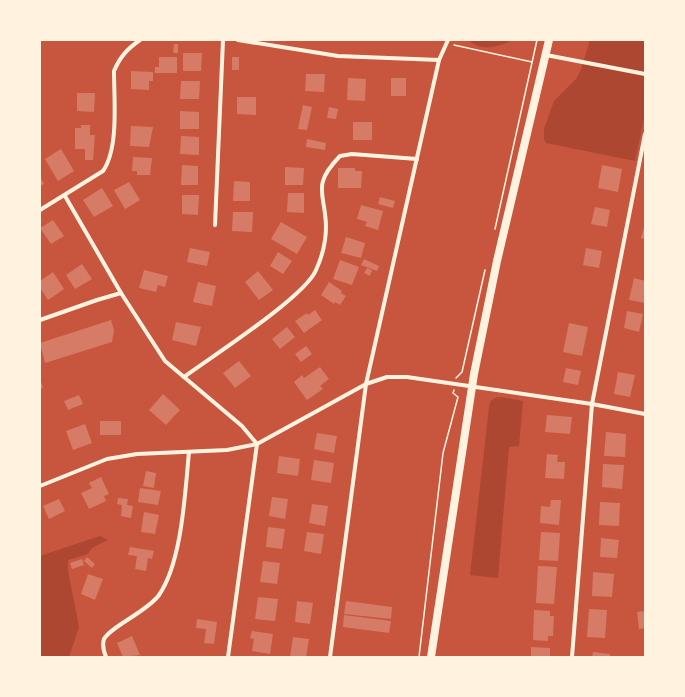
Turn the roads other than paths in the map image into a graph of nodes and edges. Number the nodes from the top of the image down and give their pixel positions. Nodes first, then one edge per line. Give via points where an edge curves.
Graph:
1 (140, 40) edge
2 (223, 40) edge
3 (238, 40) edge
4 (549, 40) edge
5 (447, 42) edge
6 (546, 55) junction
7 (439, 60) junction
8 (645, 74) edge
9 (645, 134) edge
10 (418, 159) junction
11 (65, 196) junction
12 (40, 210) edge
13 (215, 226) dead end
14 (121, 293) junction
15 (40, 320) edge
16 (184, 377) junction
17 (366, 384) junction
18 (472, 387) junction
19 (592, 404) junction
20 (645, 414) edge
21 (257, 444) junction
22 (189, 452) junction
23 (40, 486) edge
24 (106, 657) edge
25 (228, 657) edge
26 (330, 657) edge
27 (431, 657) edge
28 (572, 657) edge

1 - 11 street via 128,48 114,71 112,149 109,162 103,171
2 - 13 street
3 - 7 street via 338,56
4 - 6 main road
5 - 7 street
6 - 8 street
6 - 18 main road via 497,261
7 - 10 street
9 - 19 street
10 - 16 street via 352,154 340,156 330,165 322,180 326,226 324,246 316,272 302,290 282,306
10 - 17 street
11 - 12 street
11 - 14 street
14 - 15 street
14 - 16 street via 165,361
16 - 21 street via 242,426
17 - 18 street via 387,377 408,377
17 - 21 street
17 - 26 street
18 - 19 street
18 - 27 main road
19 - 20 street
19 - 28 street
21 - 22 street via 227,450
21 - 25 street
22 - 23 street via 136,454 107,459
22 - 24 street via 177,545 168,575 158,596 130,620 109,632 103,645

